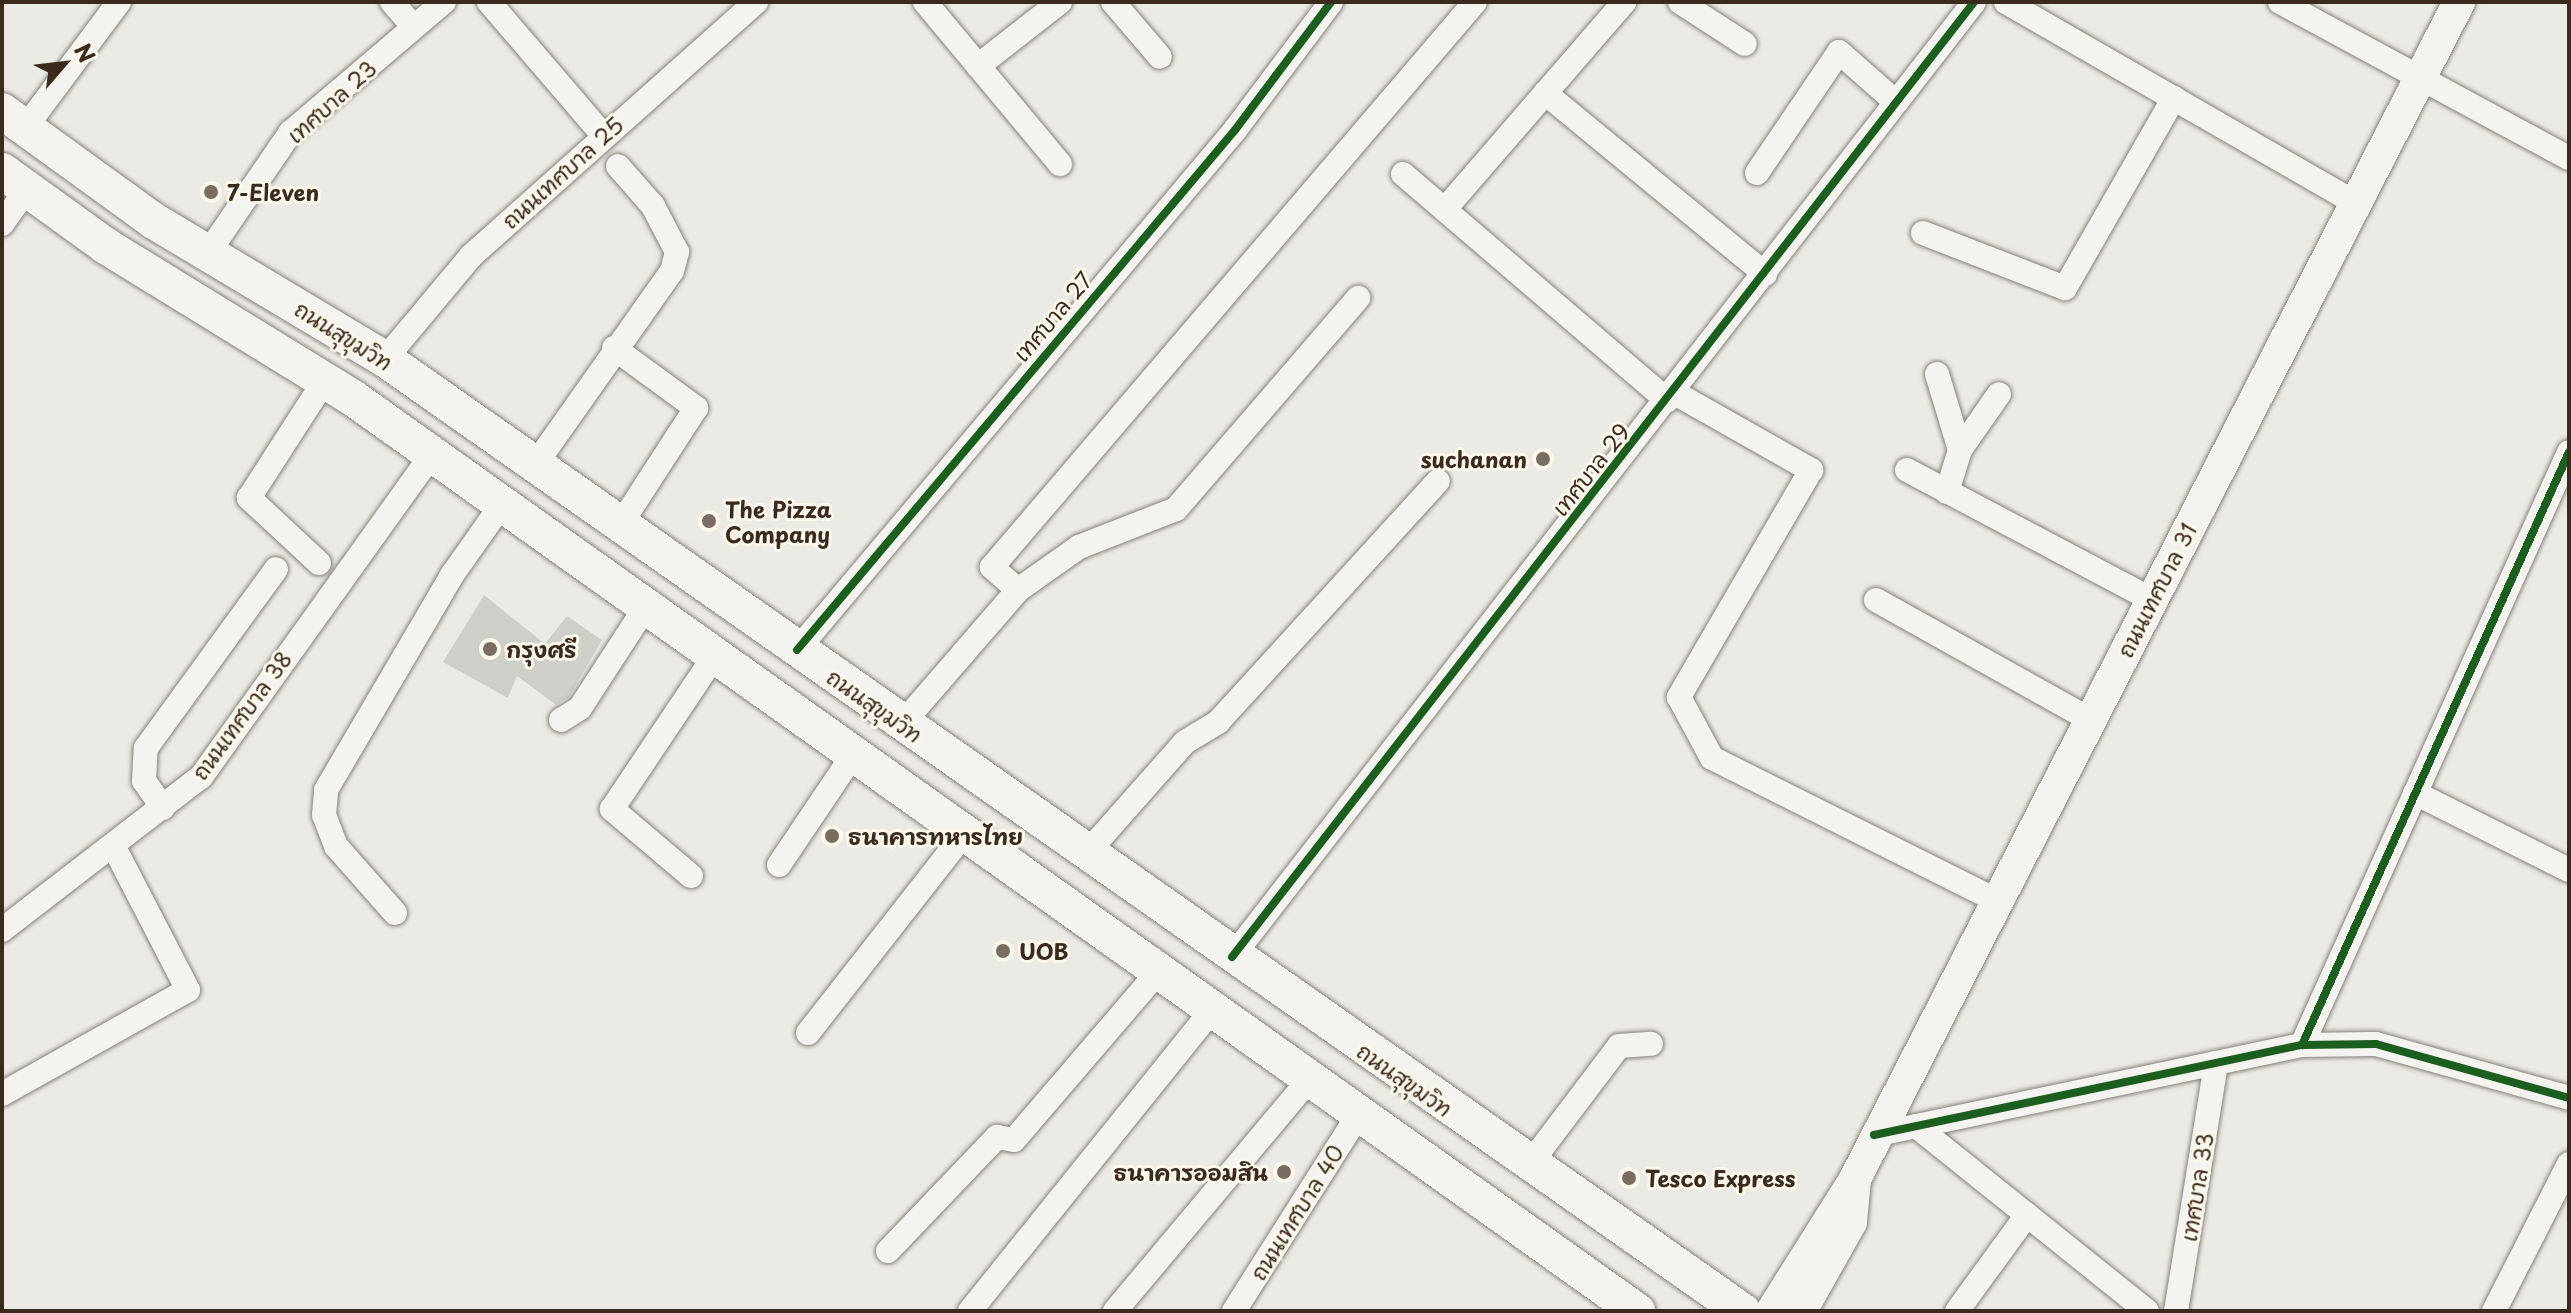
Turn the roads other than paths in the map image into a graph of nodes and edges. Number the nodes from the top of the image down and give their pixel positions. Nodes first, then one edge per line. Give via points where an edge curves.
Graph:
1 (119, 2) edge
2 (392, 2) edge
3 (444, 2) edge
4 (489, 2) edge
5 (756, 2) edge
6 (925, 2) edge
7 (1060, 2) edge
8 (1113, 2) edge
9 (1331, 2) edge
10 (1475, 2) edge
11 (1624, 2) edge
12 (1680, 2) edge
13 (1974, 2) edge
14 (2006, 2) edge
15 (2280, 2) edge
16 (2459, 2) edge
17 (414, 27) junction
18 (1745, 44) dead end
19 (1160, 57) dead end
20 (978, 66) junction
21 (2420, 78) junction
22 (1545, 93) junction
23 (2174, 98) junction
24 (1896, 102) junction
25 (14, 119) edge
26 (602, 134) junction
27 (2569, 158) edge
28 (1060, 164) dead end
29 (618, 166) dead end
30 (1757, 173) dead end
31 (1403, 174) dead end
32 (14, 180) edge
33 (2356, 203) junction
34 (1445, 209) junction
35 (2, 224) edge
36 (1923, 233) dead end
37 (208, 253) junction
38 (1765, 274) junction
39 (1358, 298) dead end
40 (614, 348) junction
41 (385, 359) junction
42 (1937, 374) dead end
43 (339, 389) junction
44 (1999, 394) dead end
45 (1670, 396) junction
46 (1960, 450) junction
47 (2569, 452) edge
48 (433, 453) junction
49 (535, 465) junction
50 (1907, 470) dead end
51 (1438, 481) dead end
52 (1947, 492) junction
53 (502, 504) junction
54 (620, 525) junction
55 (319, 563) dead end
56 (276, 569) dead end
57 (1018, 590) junction
58 (2151, 599) junction
59 (1876, 600) dead end
60 (645, 608) junction
61 (797, 650) junction
62 (713, 658) junction
63 (2089, 719) junction
64 (561, 720) dead end
65 (902, 724) junction
66 (853, 755) junction
67 (2415, 793) junction
68 (163, 808) junction
69 (964, 834) junction
70 (114, 847) junction
71 (1086, 854) junction
72 (779, 865) dead end
73 (2569, 870) edge
74 (691, 876) dead end
75 (1995, 900) junction
76 (395, 913) dead end
77 (2, 930) edge
78 (1232, 957) junction
79 (1158, 972) junction
80 (1212, 1010) junction
81 (808, 1033) dead end
82 (1651, 1044) dead end
83 (2302, 1045) junction
84 (2216, 1063) junction
85 (1310, 1079) junction
86 (2, 1094) edge
87 (2569, 1098) edge
88 (1359, 1114) junction
89 (1916, 1126) junction
90 (1874, 1135) junction
91 (2569, 1164) edge
92 (1529, 1165) junction
93 (1855, 1179) junction
94 (2027, 1215) junction
95 (888, 1251) dead end
96 (970, 1311) edge
97 (1115, 1311) edge
98 (1234, 1311) edge
99 (1637, 1311) edge
100 (1742, 1311) edge
101 (1772, 1311) edge
102 (1801, 1311) edge
103 (1957, 1311) edge
104 (2147, 1311) edge
105 (2176, 1311) edge
106 (2494, 1311) edge

1 - 25 street
2 - 17 street
3 - 17 street, เทศบาล 23
4 - 26 street
5 - 26 street, ถนนเทศบาล 25
6 - 20 street
7 - 20 street
8 - 19 street
9 - 61 street, เทศบาล 27 via 1235,130
10 - 57 street via 992,567
11 - 22 street
12 - 18 street
13 - 24 street, เทศบาล 29
14 - 23 street
15 - 21 street
16 - 21 main road, ถนนเทศบาล 31
17 - 37 street, เทศบาล 23 via 291,132
20 - 28 street
21 - 27 street
21 - 33 main road, ถนนเทศบาล 31
22 - 34 street
22 - 38 street
23 - 33 street
23 - 36 street via 2065,288
24 - 30 street via 1839,52
24 - 38 street, เทศบาล 29
25 - 37 highway, ถนนสุขุมวิท
26 - 41 street, ถนนเทศบาล 25 via 471,256
29 - 40 street via 653,206 677,252 672,271
31 - 34 street
32 - 35 street
32 - 43 highway via 106,246
33 - 58 main road, ถนนเทศบาล 31
34 - 45 street
37 - 41 highway, ถนนสุขุมวิท
38 - 45 street, เทศบาล 29
39 - 57 street via 1176,509 1079,547
40 - 49 street
40 - 54 street via 696,408
41 - 43 highway
41 - 49 highway, ถนนสุขุมวิท
42 - 46 street
43 - 48 highway
43 - 55 street via 249,498
44 - 46 street
45 - 75 street via 1811,470 1679,697 1712,758
45 - 78 street, เทศบาล 29
46 - 52 street
47 - 67 street
48 - 53 highway
48 - 68 street, ถนนเทศบาล 38 via 201,777
49 - 54 highway, ถนนสุขุมวิท
50 - 52 street
51 - 71 street via 1218,722 1185,742
52 - 58 street
53 - 60 highway
53 - 76 street via 452,575 326,790 324,815 336,846
54 - 61 highway, ถนนสุขุมวิท
56 - 68 street via 146,748 144,781
57 - 65 street
58 - 63 main road, ถนนเทศบาล 31
59 - 63 street
60 - 62 highway
60 - 64 street via 580,708
61 - 65 highway, ถนนสุขุมวิท
62 - 66 highway
62 - 74 street via 612,809
63 - 75 main road, ถนนเทศบาล 31
65 - 71 highway, ถนนสุขุมวิท
66 - 69 highway
66 - 72 street
67 - 73 street
67 - 83 street
68 - 70 street, ถนนเทศบาล 38
69 - 79 highway
69 - 81 street
70 - 77 street, ถนนเทศบาล 38
70 - 86 street via 188,990
71 - 78 highway, ถนนสุขุมวิท
75 - 90 main road, ถนนเทศบาล 31
78 - 92 highway, ถนนสุขุมวิท
79 - 80 highway
79 - 95 street via 1014,1140 997,1137
80 - 85 highway
80 - 96 street
82 - 92 street via 1619,1046
83 - 84 street
83 - 87 street via 2376,1044
84 - 89 street
84 - 105 street, เทศบาล 33
85 - 88 highway
85 - 97 street
88 - 98 street, ถนนเทศบาล 40
88 - 99 highway
89 - 90 street
89 - 94 street
90 - 93 main road, ถนนเทศบาล 31
91 - 106 street
92 - 100 highway, ถนนสุขุมวิท
93 - 101 main road, ถนนเทศบาล 31
93 - 102 main road, ถนนเทศบาล 31 via 1851,1222
94 - 103 street
94 - 104 street

